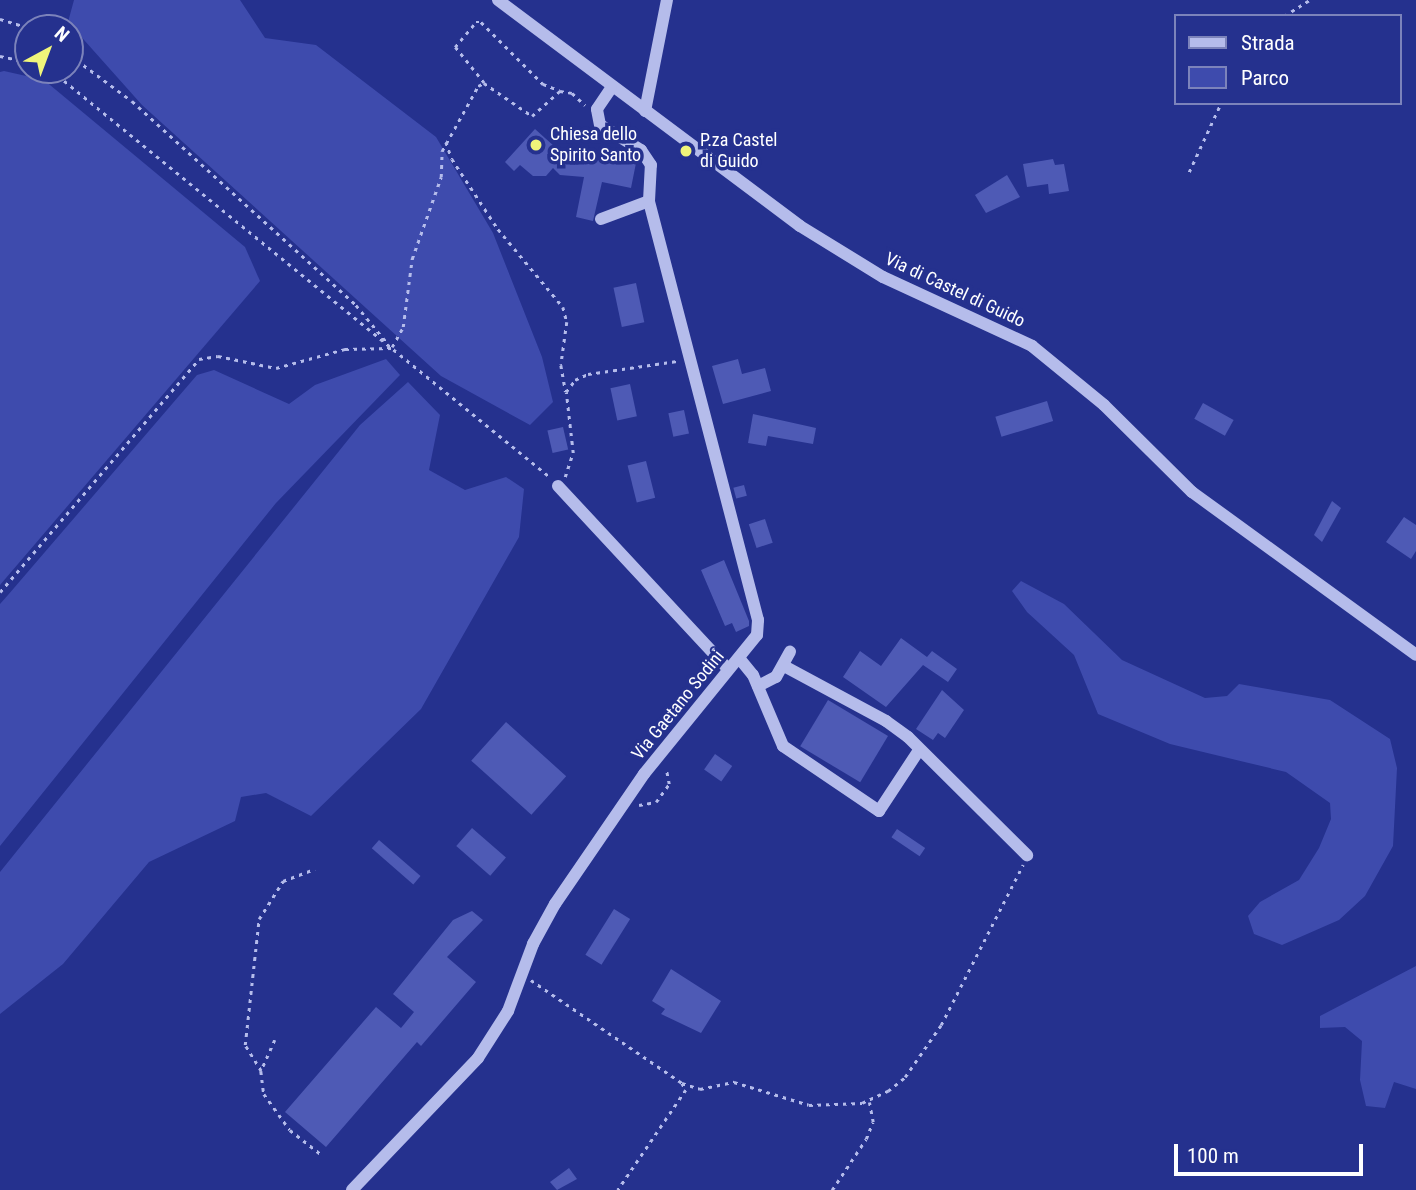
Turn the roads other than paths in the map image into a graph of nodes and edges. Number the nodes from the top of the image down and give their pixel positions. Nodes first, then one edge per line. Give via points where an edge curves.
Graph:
1 (498, 0) edge
2 (667, 0) edge
3 (611, 88) junction
4 (645, 111) junction
5 (649, 201) junction
6 (601, 219) dead end
7 (558, 486) road end
8 (790, 652) dead end
9 (1416, 655) edge
10 (738, 658) junction
11 (784, 666) junction
12 (727, 668) junction
13 (758, 686) junction
14 (919, 750) junction
15 (1027, 855) road end
16 (352, 1190) edge

1 - 3 street, Via di Castel di Guido
2 - 4 street
3 - 4 street, Via di Castel di Guido
3 - 5 street, Via Gaetano Sodini via 597,109 600,125 641,150 651,165
4 - 9 street, Via di Castel di Guido via 739,184 844,255 1032,346 1104,405 1192,492
5 - 6 street
5 - 10 street, Via Gaetano Sodini via 758,623 754,643
7 - 12 street
8 - 11 street
10 - 12 street, Via Gaetano Sodini
10 - 13 street
11 - 13 street
11 - 14 street via 886,721
12 - 16 street, Via Gaetano Sodini via 625,803 544,922 504,1018 470,1069
13 - 14 street via 782,746 879,811
14 - 15 street

